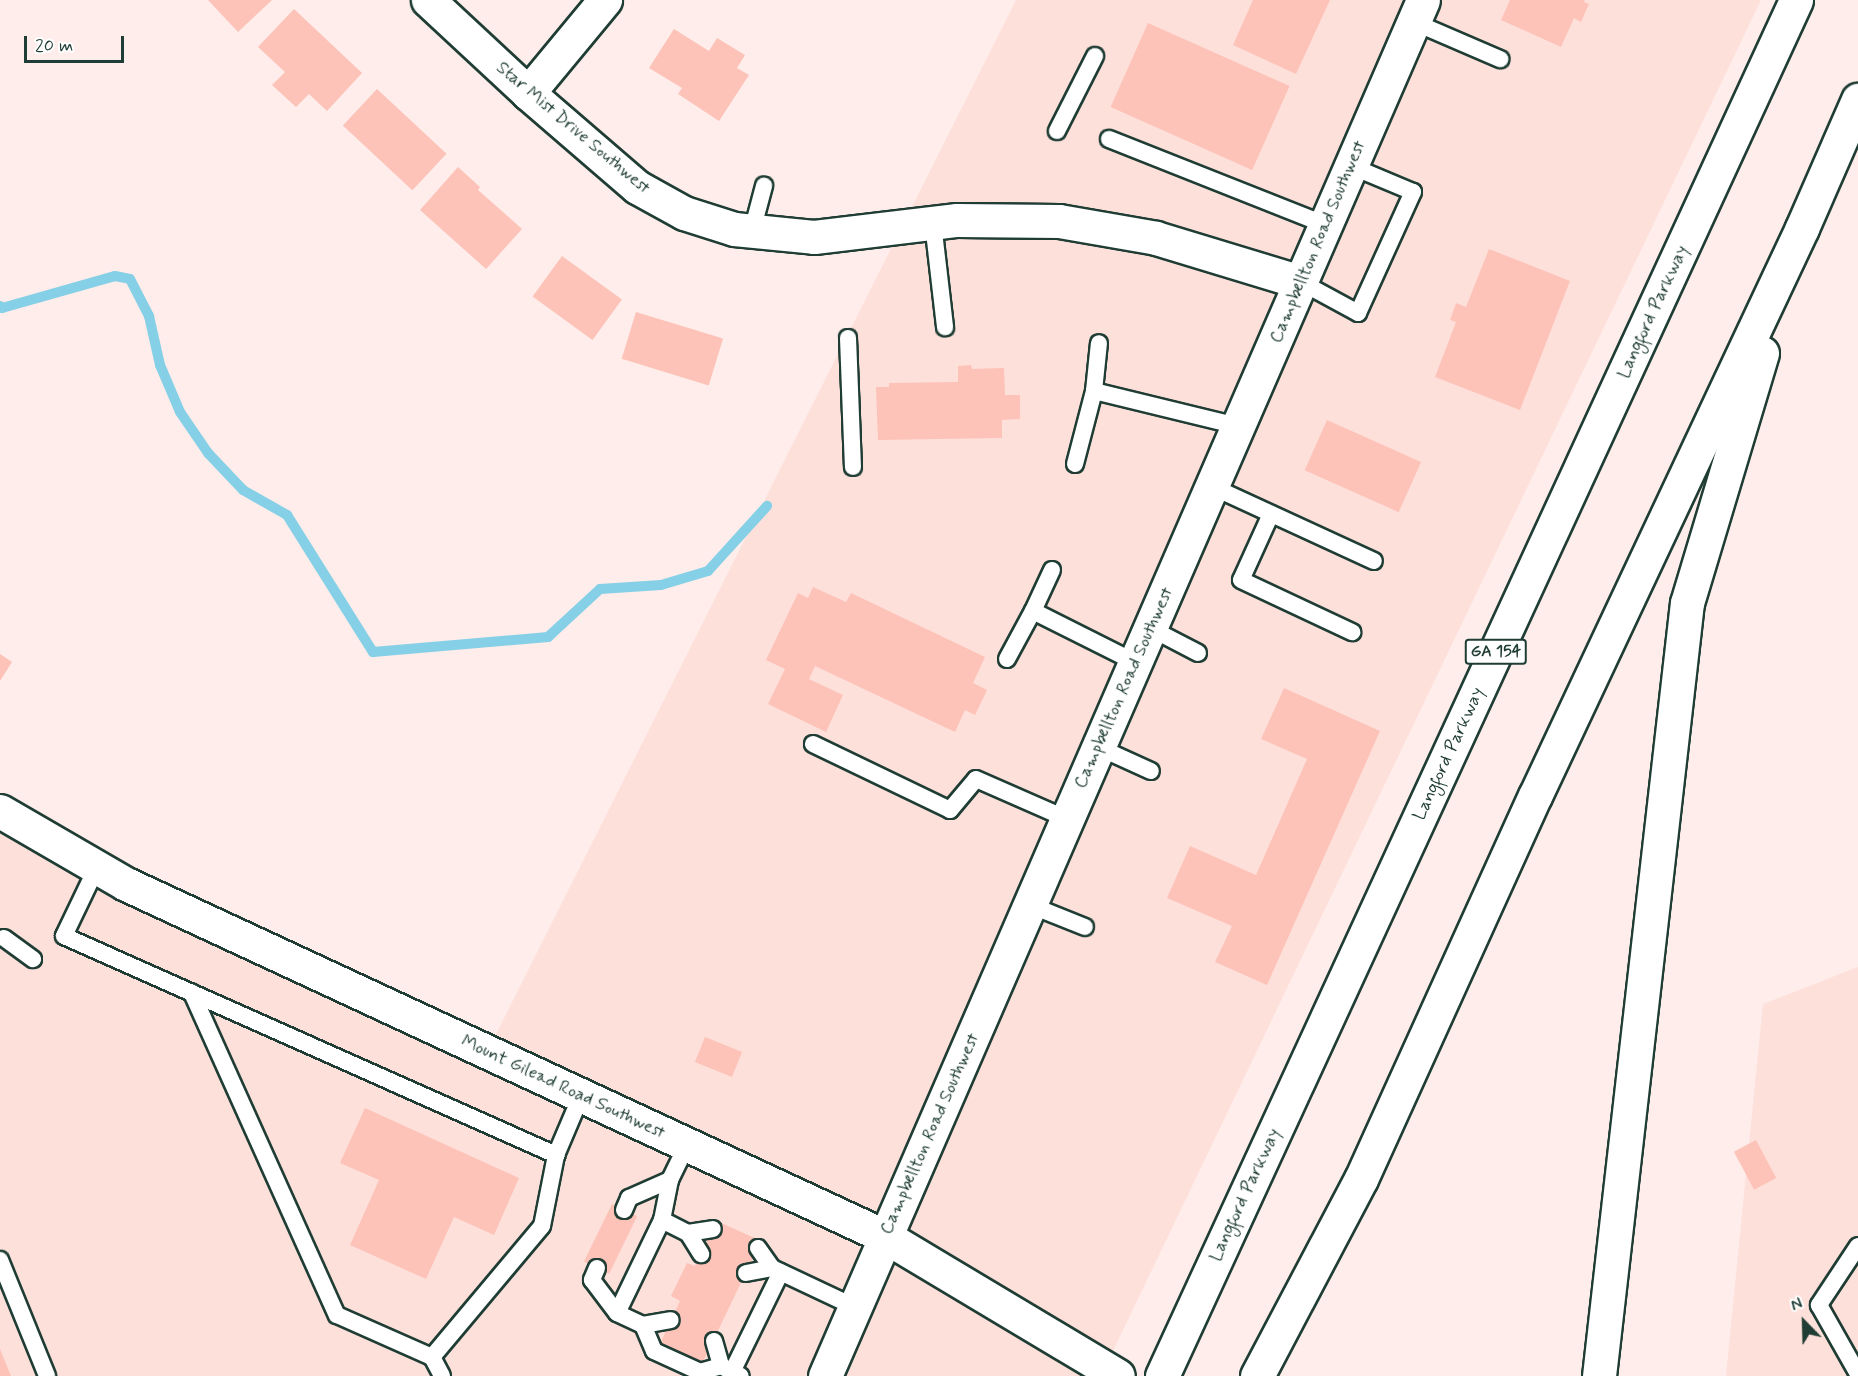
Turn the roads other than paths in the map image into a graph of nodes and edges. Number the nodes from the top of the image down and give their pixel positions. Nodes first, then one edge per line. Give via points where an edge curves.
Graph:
1 (428, 0) edge
2 (605, 0) edge
3 (1796, 0) edge
4 (1419, 11) edge
5 (1095, 56) dead end
6 (1500, 59) dead end
7 (528, 93) junction
8 (1858, 100) edge
9 (1057, 131) dead end
10 (1108, 139) dead end
11 (1351, 166) junction
12 (764, 186) dead end
13 (933, 223) junction
14 (1326, 225) junction
15 (1802, 228) junction
16 (752, 231) junction
17 (1301, 282) junction
18 (945, 327) dead end
19 (848, 338) dead end
20 (1099, 343) dead end
21 (1094, 391) junction
22 (1238, 426) junction
23 (1075, 464) dead end
24 (853, 467) dead end
25 (1213, 487) junction
26 (1271, 514) junction
27 (1374, 561) dead end
28 (1052, 570) dead end
29 (1033, 610) junction
30 (1150, 628) junction
31 (1352, 632) dead end
32 (1198, 653) dead end
33 (1007, 659) dead end
34 (1135, 663) junction
35 (813, 744) dead end
36 (1098, 747) junction
37 (1151, 771) dead end
38 (0, 812) edge
39 (1067, 819) junction
40 (97, 867) junction
41 (1030, 905) junction
42 (1085, 927) dead end
43 (4, 938) dead end
44 (33, 959) dead end
45 (192, 993) junction
46 (581, 1096) junction
47 (687, 1145) junction
48 (556, 1155) junction
49 (670, 1180) junction
50 (624, 1210) dead end
51 (662, 1220) junction
52 (713, 1229) dead end
53 (688, 1233) junction
54 (886, 1237) junction
55 (1858, 1246) edge
56 (758, 1248) dead end
57 (701, 1254) dead end
58 (0, 1260) edge
59 (597, 1268) dead end
60 (776, 1270) junction
61 (746, 1274) dead end
62 (855, 1307) junction
63 (617, 1313) junction
64 (671, 1320) dead end
65 (643, 1325) junction
66 (714, 1341) dead end
67 (432, 1357) junction
68 (731, 1371) edge
69 (1858, 1374) edge
70 (47, 1376) edge
71 (442, 1376) edge
72 (825, 1376) edge
73 (1118, 1376) edge
74 (1162, 1376) edge
75 (1257, 1376) edge
76 (1599, 1376) edge

1 - 7 main road, Star Mist Drive Southwest
2 - 7 main road
3 - 74 main road, Langford Parkway / GA 154
4 - 6 lane
4 - 11 main road, Campbellton Road Southwest
5 - 9 lane
7 - 16 main road, Star Mist Drive Southwest via 637,187 684,213
8 - 15 main road
10 - 14 lane
11 - 14 main road, Campbellton Road Southwest
11 - 17 lane via 1413,192 1358,313
12 - 16 lane
13 - 16 main road, Star Mist Drive Southwest via 814,237
13 - 17 main road, Star Mist Drive Southwest via 1059,221 1156,238
13 - 18 lane
14 - 17 main road, Campbellton Road Southwest
15 - 75 main road via 1535,796 1361,1179
15 - 76 main road via 1722,478 1687,603
17 - 22 main road, Campbellton Road Southwest
19 - 24 lane
20 - 21 lane
21 - 22 lane
21 - 23 lane
22 - 25 main road, Campbellton Road Southwest
25 - 26 lane
25 - 30 main road, Campbellton Road Southwest
26 - 27 lane
26 - 31 lane via 1241,580
28 - 29 lane
29 - 33 lane
29 - 34 lane
30 - 32 lane
30 - 34 main road, Campbellton Road Southwest
34 - 36 main road, Campbellton Road Southwest
35 - 39 lane via 950,810 976,779
36 - 37 lane
36 - 39 main road, Campbellton Road Southwest
38 - 40 main road, Mount Gilead Road Southwest
39 - 41 main road, Campbellton Road Southwest
40 - 45 lane via 64,936
40 - 46 main road, Mount Gilead Road Southwest via 136,889
41 - 42 lane
41 - 54 main road, Campbellton Road Southwest
43 - 44 lane
45 - 48 lane
45 - 67 lane via 337,1315
46 - 47 main road, Mount Gilead Road Southwest
46 - 48 lane
47 - 49 lane
47 - 54 main road, Mount Gilead Road Southwest
48 - 67 lane via 542,1226
49 - 50 lane via 629,1198
49 - 51 lane
51 - 53 lane
51 - 63 lane
52 - 53 lane
53 - 57 lane
54 - 62 main road, Campbellton Road Southwest
54 - 73 main road, Mount Gilead Road Southwest
55 - 69 lane via 1819,1305
56 - 60 lane
58 - 70 lane
59 - 63 lane via 592,1280
60 - 61 lane
60 - 62 lane
60 - 68 lane
62 - 72 main road, Campbellton Road Southwest
63 - 65 lane
64 - 65 lane
65 - 68 lane via 654,1351 700,1372
66 - 68 lane
67 - 71 lane

